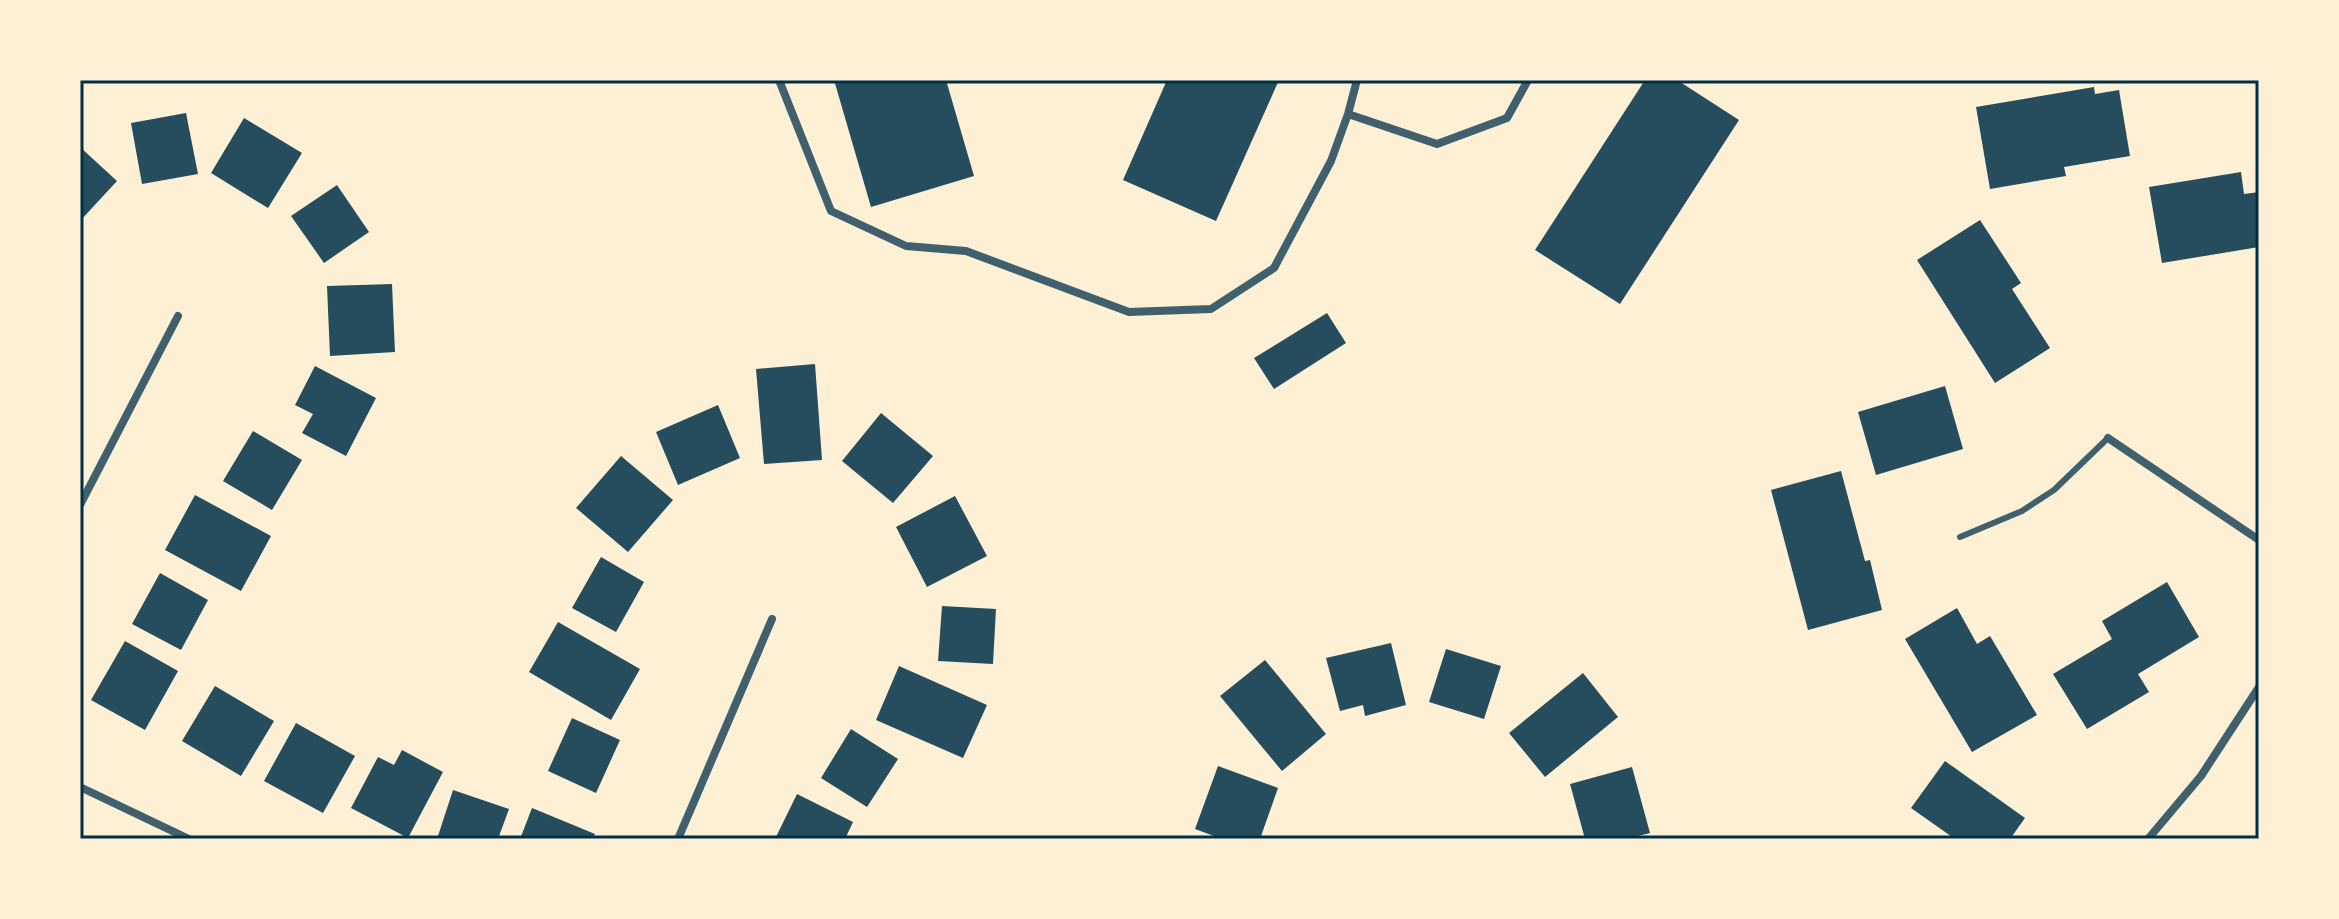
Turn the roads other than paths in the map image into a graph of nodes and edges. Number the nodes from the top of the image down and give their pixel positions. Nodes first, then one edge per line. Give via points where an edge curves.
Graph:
1 (779, 80) edge
2 (1357, 80) edge
3 (1528, 80) edge
4 (1348, 114) junction
5 (178, 316) dead end
6 (2108, 438) joint
7 (80, 505) edge
8 (1960, 537) dead end
9 (2259, 540) edge
10 (772, 619) dead end
11 (2259, 687) edge
12 (80, 787) edge
13 (189, 839) edge
14 (678, 839) edge
15 (2148, 839) edge

1 - 4 street via 831,211 906,246 966,251 1129,312 1211,309 1274,268 1331,161
2 - 4 street
3 - 4 street via 1507,118 1437,144
5 - 7 street
6 - 8 lane via 2054,490 2022,511
6 - 9 street
10 - 14 street
11 - 15 street via 2201,776
12 - 13 street

